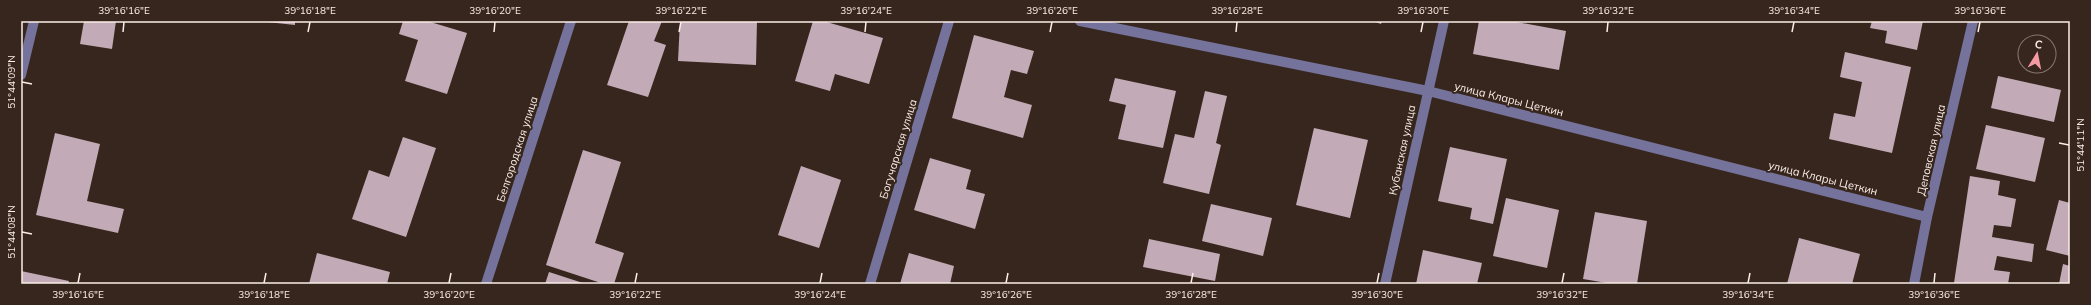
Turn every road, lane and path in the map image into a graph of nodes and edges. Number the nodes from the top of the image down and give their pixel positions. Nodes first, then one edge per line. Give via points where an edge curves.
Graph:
1 (34, 21) edge
2 (571, 21) edge
3 (949, 21) edge
4 (1080, 21) edge
5 (1444, 21) edge
6 (1973, 21) edge
7 (21, 75) edge
8 (1428, 90) junction
9 (1928, 217) junction
10 (486, 284) edge
11 (870, 284) edge
12 (1385, 284) edge
13 (1914, 284) edge

1 - 7 street
2 - 10 street, Белгородская улица
3 - 11 street, Богучарская улица
4 - 8 street, улица Клары Цеткин
5 - 8 street, Кубанская улица
6 - 9 street, Деповская улица
8 - 9 street, улица Клары Цеткин
8 - 12 street, Кубанская улица
9 - 13 street, Деповская улица

